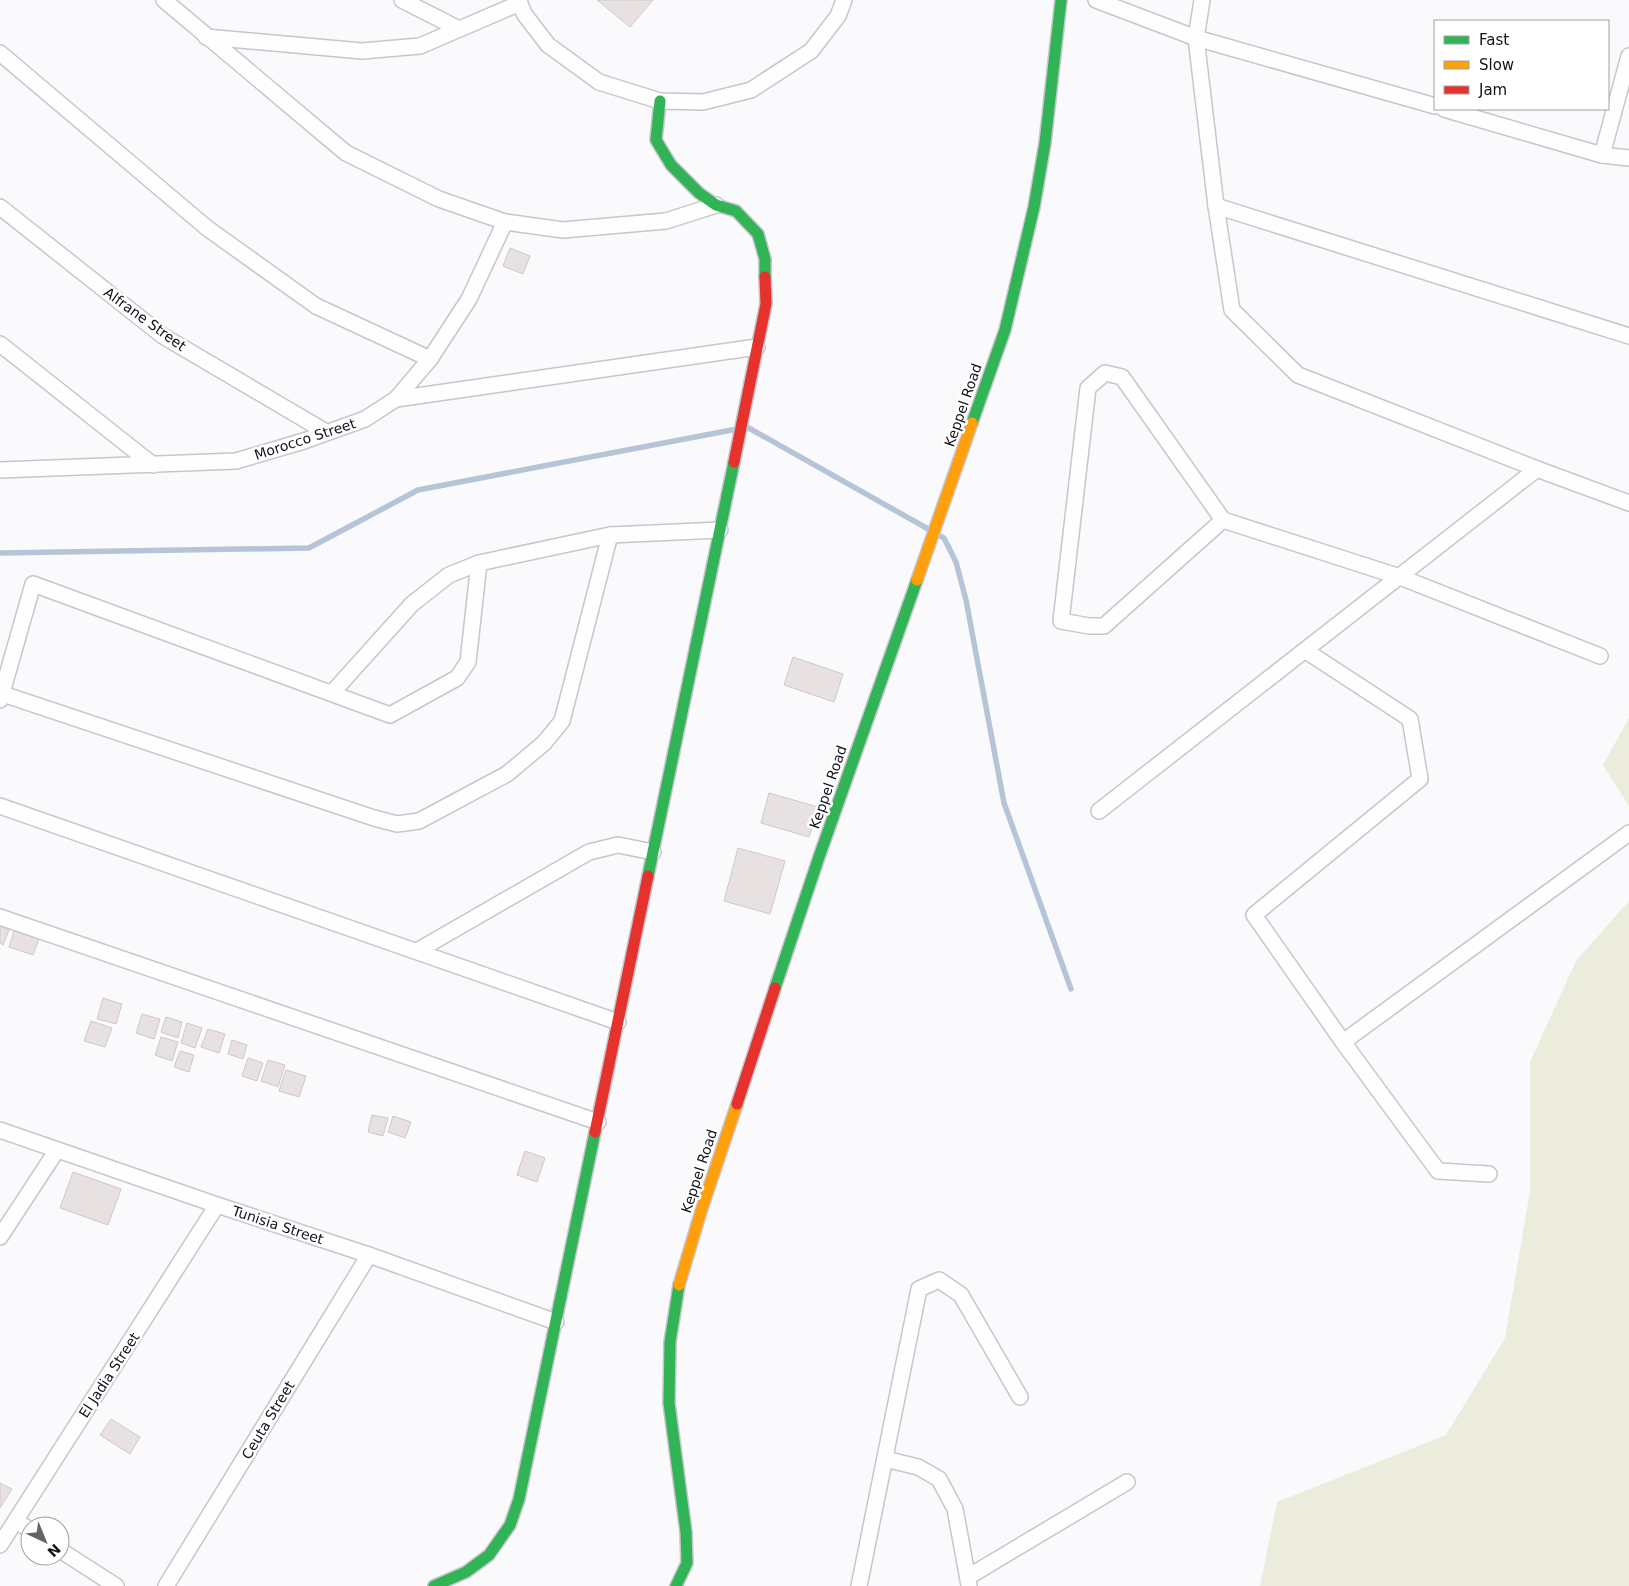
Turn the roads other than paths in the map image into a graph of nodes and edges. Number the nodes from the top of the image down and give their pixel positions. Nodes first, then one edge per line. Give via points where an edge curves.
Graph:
1 (164, 0) edge
2 (402, 0) edge
3 (844, 0) edge
4 (1046, 0) edge
5 (1096, 0) edge
6 (1202, 0) edge
7 (1064, 1) edge
8 (519, 2) edge
9 (459, 29) junction
10 (206, 37) junction
11 (1196, 38) junction
12 (0, 53) edge
13 (1629, 56) edge
14 (660, 102) junction
15 (1434, 106) edge
16 (1447, 110) edge
17 (1602, 155) junction
18 (1629, 158) edge
19 (716, 205) junction
20 (1216, 206) junction
21 (0, 207) edge
22 (505, 222) junction
23 (1629, 336) edge
24 (0, 344) edge
25 (757, 347) junction
26 (430, 359) junction
27 (396, 398) junction
28 (326, 432) junction
29 (153, 465) junction
30 (1537, 469) junction
31 (0, 470) edge
32 (1629, 503) edge
33 (1223, 520) junction
34 (720, 530) junction
35 (610, 535) junction
36 (479, 563) junction
37 (1400, 577) junction
38 (1306, 651) junction
39 (1600, 656) dead end
40 (332, 693) junction
41 (1, 695) edge
42 (0, 806) edge
43 (1099, 811) dead end
44 (1629, 833) edge
45 (653, 852) junction
46 (0, 917) edge
47 (417, 951) junction
48 (618, 1022) junction
49 (1343, 1042) junction
50 (598, 1122) junction
51 (0, 1130) edge
52 (57, 1150) junction
53 (1489, 1174) dead end
54 (217, 1205) junction
55 (0, 1237) edge
56 (369, 1255) junction
57 (556, 1322) junction
58 (1020, 1397) dead end
59 (885, 1459) junction
60 (1127, 1482) dead end
61 (16, 1521) junction
62 (20, 1524) edge
63 (0, 1545) edge
64 (70, 1556) edge
65 (969, 1582) edge
66 (116, 1586) edge
67 (166, 1586) edge
68 (434, 1586) edge
69 (676, 1586) edge
70 (859, 1586) edge

1 - 10 street
2 - 9 street
3 - 14 street via 838,16 810,51 751,90 703,102
4 - 7 street
5 - 11 street
6 - 11 street
7 - 69 street, Keppel Road via 1034,207 1005,330 816,867 682,1276 670,1342 669,1403 687,1563
8 - 9 street
8 - 14 street via 548,45 599,82
9 - 10 street via 420,46 362,51
10 - 22 street via 346,153 439,199
11 - 15 street
11 - 20 street
12 - 26 street via 207,228 316,306
13 - 17 street
14 - 19 street via 656,140 671,165 698,193
16 - 17 street
17 - 18 street
19 - 22 street via 666,221 563,230
19 - 25 street via 736,211 758,234 766,259 766,304
20 - 23 street
20 - 30 street via 1232,310 1298,375
21 - 28 street, Alfrane Street via 163,336
22 - 26 street, Morocco Street via 469,299
24 - 29 street
25 - 27 street
25 - 34 street
26 - 27 street, Morocco Street
27 - 28 street, Morocco Street via 366,419
28 - 29 street, Morocco Street via 236,460
29 - 31 street, Morocco Street
30 - 32 street
30 - 37 street
33 - 33 street via 1122,376 1104,373 1088,388 1061,621 1104,626
33 - 37 street
34 - 35 street
34 - 45 street
35 - 36 street
35 - 41 street via 562,722 544,743 507,774 419,821 397,824 374,818
36 - 40 street via 449,575 412,604
36 - 40 street via 468,662 456,678 390,714
37 - 38 street
37 - 39 street
38 - 43 street
38 - 49 street via 1410,719 1420,780 1254,916
40 - 41 street via 33,584
42 - 47 street
44 - 49 street
45 - 47 street via 618,846 590,852
45 - 48 street
46 - 50 street
47 - 48 street
48 - 50 street
49 - 53 street via 1438,1171
50 - 57 street
51 - 52 street, Tunisia Street
52 - 54 street, Tunisia Street
52 - 55 street
54 - 56 street, Tunisia Street
54 - 61 street, El Jadia Street
56 - 57 street, Tunisia Street
56 - 67 street, Ceuta Street
57 - 68 street via 519,1499 510,1525 489,1555 466,1572
58 - 59 street via 961,1296 939,1280 919,1289
59 - 65 street via 918,1467 939,1480 955,1509
59 - 70 street
60 - 65 street
61 - 62 street
61 - 63 street, El Jadia Street
64 - 66 street

